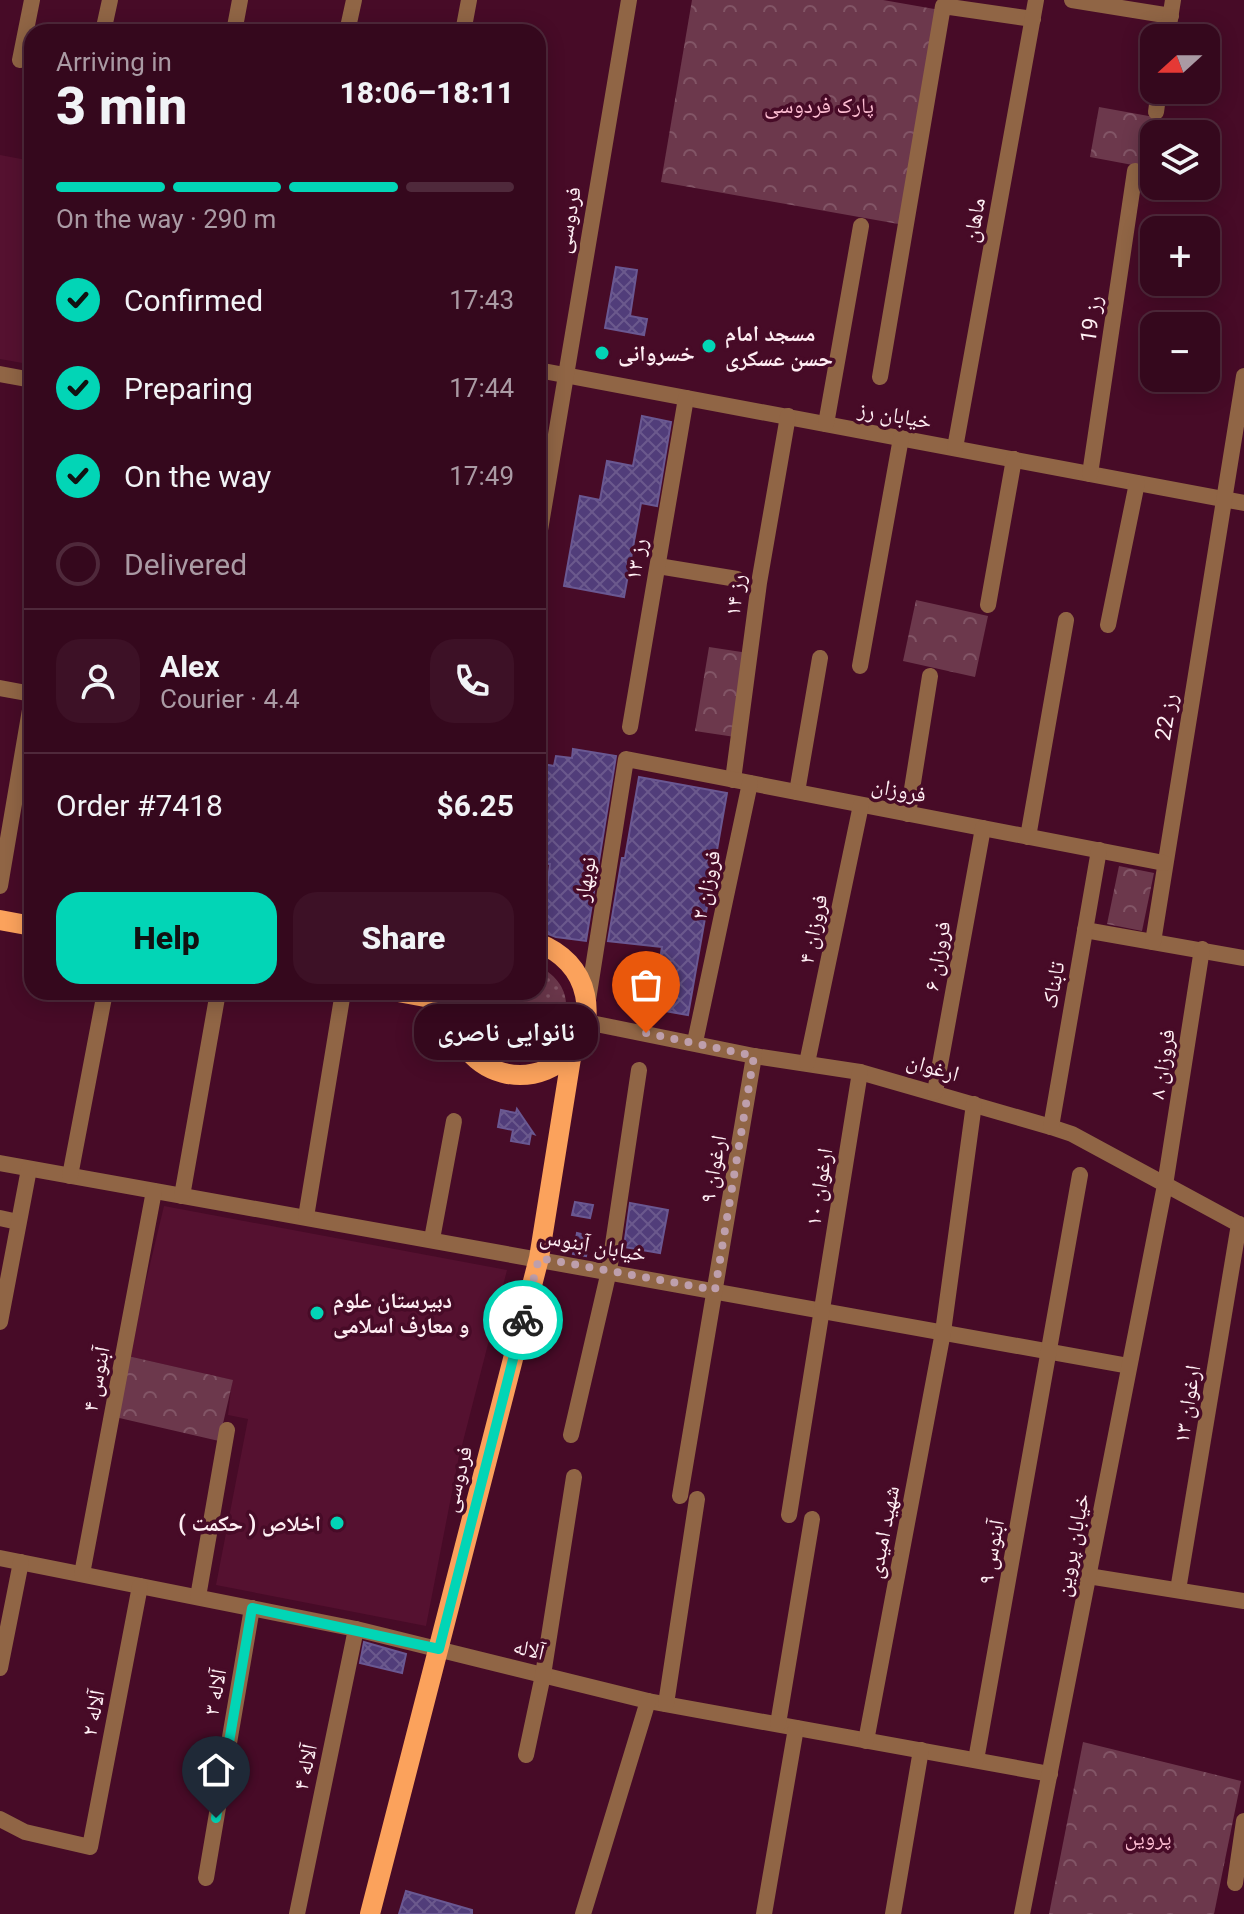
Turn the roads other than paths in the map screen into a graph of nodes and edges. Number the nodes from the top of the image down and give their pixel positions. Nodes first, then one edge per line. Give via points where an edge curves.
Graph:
1 (32, 0) edge
2 (110, 0) edge
3 (240, 0) edge
4 (354, 0) edge
5 (469, 0) edge
6 (629, 0) edge
7 (1036, 0) edge
8 (1072, 0) edge
9 (1172, 8) edge
10 (1033, 19) junction
11 (27, 24) edge
12 (105, 24) edge
13 (236, 24) edge
14 (349, 24) edge
15 (464, 24) edge
16 (24, 40) edge
17 (20, 60) dead end
18 (1157, 104) edge
19 (1156, 112) dead end
20 (1135, 171) dead end
21 (861, 226) dead end
22 (546, 372) edge
23 (0, 374) edge
24 (566, 376) junction
25 (1244, 376) edge
26 (880, 377) dead end
27 (24, 378) edge
28 (686, 398) junction
29 (788, 416) junction
30 (826, 424) junction
31 (901, 438) junction
32 (955, 448) junction
33 (1014, 459) junction
34 (1090, 474) junction
35 (1137, 483) junction
36 (546, 495) edge
37 (1224, 499) junction
38 (1244, 503) edge
39 (658, 566) junction
40 (737, 579) dead end
41 (988, 605) dead end
42 (1066, 620) dead end
43 (1108, 625) dead end
44 (820, 658) dead end
45 (860, 666) dead end
46 (930, 676) dead end
47 (0, 688) edge
48 (24, 694) edge
49 (630, 727) dead end
50 (24, 744) edge
51 (626, 759) joint
52 (741, 782) junction
53 (797, 792) junction
54 (861, 805) junction
55 (908, 814) junction
56 (983, 828) junction
57 (1028, 837) junction
58 (1099, 850) junction
59 (1164, 863) junction
60 (0, 886) edge
61 (0, 920) edge
62 (24, 924) edge
63 (1085, 930) junction
64 (1153, 942) junction
65 (546, 947) edge
66 (1202, 949) junction
67 (1244, 958) edge
68 (103, 1000) edge
69 (217, 1000) edge
70 (342, 1000) edge
71 (453, 1000) edge
72 (587, 1014) junction
73 (695, 1042) junction
74 (572, 1052) junction
75 (754, 1056) junction
76 (807, 1063) junction
77 (639, 1070) dead end
78 (860, 1072) junction
79 (935, 1092) junction
80 (974, 1104) junction
81 (454, 1121) dead end
82 (1051, 1127) junction
83 (0, 1163) edge
84 (29, 1169) junction
85 (1080, 1175) dead end
86 (70, 1176) junction
87 (1165, 1185) junction
88 (154, 1191) junction
89 (182, 1196) junction
90 (306, 1217) junction
91 (0, 1218) edge
92 (18, 1222) junction
93 (1242, 1225) edge
94 (432, 1239) junction
95 (539, 1258) junction
96 (609, 1271) junction
97 (715, 1290) junction
98 (822, 1310) junction
99 (0, 1322) edge
100 (943, 1332) junction
101 (1049, 1351) junction
102 (1129, 1366) junction
103 (227, 1430) dead end
104 (571, 1435) dead end
105 (574, 1477) dead end
106 (789, 1515) dead end
107 (812, 1519) dead end
108 (0, 1558) edge
109 (21, 1562) junction
110 (82, 1574) junction
111 (1088, 1576) junction
112 (140, 1586) junction
113 (1178, 1590) junction
114 (198, 1597) junction
115 (1244, 1601) edge
116 (252, 1608) junction
117 (356, 1629) junction
118 (439, 1649) junction
119 (0, 1668) edge
120 (543, 1675) junction
121 (648, 1701) junction
122 (666, 1704) junction
123 (778, 1724) junction
124 (796, 1728) junction
125 (866, 1741) junction
126 (921, 1750) junction
127 (526, 1755) dead end
128 (976, 1760) junction
129 (1050, 1774) junction
130 (0, 1819) edge
131 (1244, 1821) edge
132 (206, 1878) dead end
133 (1235, 1883) dead end
134 (297, 1914) edge
135 (370, 1914) edge
136 (583, 1914) edge
137 (764, 1914) edge
138 (893, 1914) edge
139 (1022, 1914) edge

1 - 11 street
2 - 12 street
3 - 13 street
4 - 14 street
5 - 15 street
6 - 24 street, فردوسی
7 - 10 street, ماهان
8 - 9 street
10 - 26 street via 943,6
10 - 32 street, ماهان
16 - 17 street
18 - 19 street
20 - 34 street, رز 19
21 - 30 street
22 - 24 street, خیابان رز
23 - 27 street
24 - 28 street, خیابان رز
24 - 36 street, فردوسی
25 - 37 street, رز 22
28 - 29 street, خیابان رز
28 - 39 street, رز ۱۳
29 - 30 street, خیابان رز
29 - 52 street, رز ۱۴ via 759,583
30 - 31 street, خیابان رز
31 - 32 street, خیابان رز
31 - 45 street
32 - 33 street, خیابان رز
33 - 34 street, خیابان رز
33 - 41 street
34 - 35 street, خیابان رز
35 - 37 street, خیابان رز
35 - 43 street
37 - 38 street, خیابان رز
37 - 59 street, رز 22
39 - 40 street
39 - 49 street, رز ۱۳
42 - 57 street
44 - 53 street
46 - 55 street
47 - 48 street
50 - 60 street
51 - 52 street, فروزان
51 - 72 street, نوبهار
52 - 53 street, فروزان
52 - 73 street, فروزان ۲
53 - 54 street, فروزان
54 - 55 street, فروزان
54 - 76 street, فروزان ۴
55 - 56 street, فروزان
56 - 57 street, فروزان
56 - 79 street, فروزان ۶
57 - 58 street, فروزان
58 - 59 street, فروزان
58 - 63 street, تابناک
59 - 64 street, رز 22
61 - 62 main road
63 - 64 street
63 - 82 street, تابناک
64 - 66 street
65 - 72 main road via 574,967
66 - 67 street
66 - 87 street, فروزان ۸
68 - 86 street
69 - 89 street
70 - 90 street
71 - 74 main road via 460,1039 470,1055 494,1071 541,1073
72 - 73 street, ارغوان
72 - 74 main road, فردوسی
73 - 75 street, ارغوان
74 - 95 main road, فردوسی
75 - 76 street, ارغوان
75 - 97 street, ارغوان ۹
76 - 78 street, ارغوان
77 - 96 street
78 - 79 street, ارغوان
78 - 98 street, ارغوان ۱۰
79 - 80 street, ارغوان
80 - 82 street, ارغوان
80 - 100 street, شهید امیدی
81 - 94 street
82 - 87 street, ارغوان
83 - 84 street, خیابان آبنوس
84 - 86 street, خیابان آبنوس
84 - 92 street
85 - 101 street, آبنوس ۹
86 - 88 street, خیابان آبنوس
87 - 93 street, ارغوان
87 - 102 street, خیابان پروین
88 - 89 street, خیابان آبنوس
88 - 110 street, آبنوس ۴
89 - 90 street, خیابان آبنوس
90 - 94 street, خیابان آبنوس
91 - 92 street
92 - 99 street
93 - 113 street, ارغوان ۱۳
94 - 95 street, خیابان آبنوس
95 - 96 street, خیابان آبنوس
95 - 118 main road, فردوسی
96 - 97 street, خیابان آبنوس
96 - 104 street
97 - 98 street, خیابان آبنوس
97 - 122 street, ارغوان ۹
98 - 100 street, خیابان آبنوس
98 - 106 street, ارغوان ۱۰
100 - 101 street, خیابان آبنوس
100 - 125 street, شهید امیدی
101 - 102 street, خیابان آبنوس
101 - 128 street, آبنوس ۹
102 - 111 street, خیابان پروین
103 - 114 street
105 - 120 street
107 - 123 street
108 - 109 street, آلاله
109 - 110 street, آلاله
109 - 119 street
110 - 112 street, آلاله
111 - 113 street
111 - 129 street, خیابان پروین
112 - 114 street, آلاله
112 - 130 street, آلاله ۲ via 90,1847 25,1832
113 - 115 street
114 - 116 street, آلاله
116 - 117 street, آلاله
116 - 132 street, آلاله ۳
117 - 118 street, آلاله
117 - 134 street, آلاله ۴
118 - 120 street, آلاله
118 - 135 main road, فردوسی
120 - 121 street, آلاله
120 - 127 street
121 - 122 street, آلاله
121 - 136 street
122 - 123 street, آلاله
123 - 124 street, آلاله
124 - 125 street, آلاله
124 - 137 street
125 - 126 street, آلاله
126 - 128 street, آلاله
126 - 138 street
128 - 129 street, آلاله
129 - 139 street, خیابان پروین
131 - 133 street

